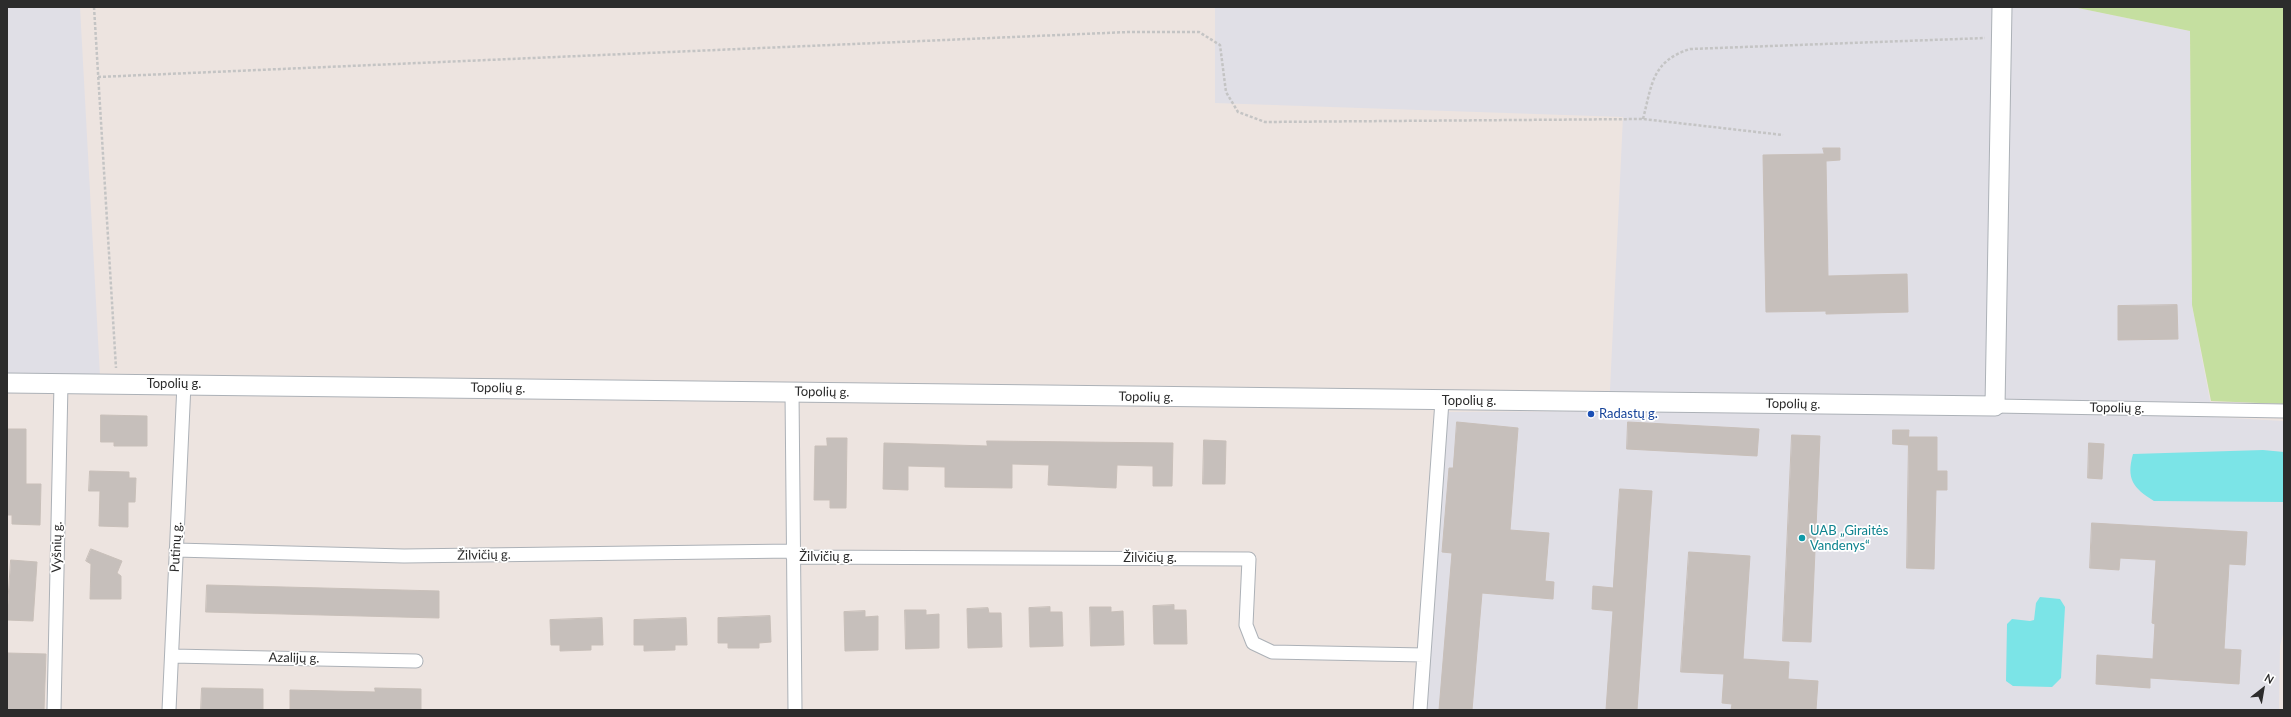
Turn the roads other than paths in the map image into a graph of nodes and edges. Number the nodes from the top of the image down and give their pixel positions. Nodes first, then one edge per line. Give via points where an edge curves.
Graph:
1 (2002, 7) edge
2 (7, 383) edge
3 (61, 384) junction
4 (184, 384) junction
5 (792, 392) junction
6 (1442, 401) junction
7 (1994, 406) junction
8 (2284, 411) edge
9 (176, 550) junction
10 (793, 554) junction
11 (172, 656) junction
12 (1424, 656) junction
13 (416, 661) dead end
14 (54, 710) edge
15 (169, 710) edge
16 (795, 710) edge
17 (1420, 710) edge

1 - 7 street
2 - 3 street, Topolių g.
3 - 4 street, Topolių g.
3 - 14 street, Vyšnių g.
4 - 5 street, Topolių g.
4 - 9 street, Putinų g.
5 - 6 street, Topolių g.
5 - 10 street
6 - 7 street, Topolių g.
6 - 12 street
7 - 8 street, Topolių g.
9 - 10 street, Žilvičių g. via 404,556
9 - 11 street, Putinų g.
10 - 12 street, Žilvičių g. via 1249,559 1246,625 1253,643 1272,652
10 - 16 street
11 - 13 street, Azalijų g.
11 - 15 street, Putinų g.
12 - 17 street

